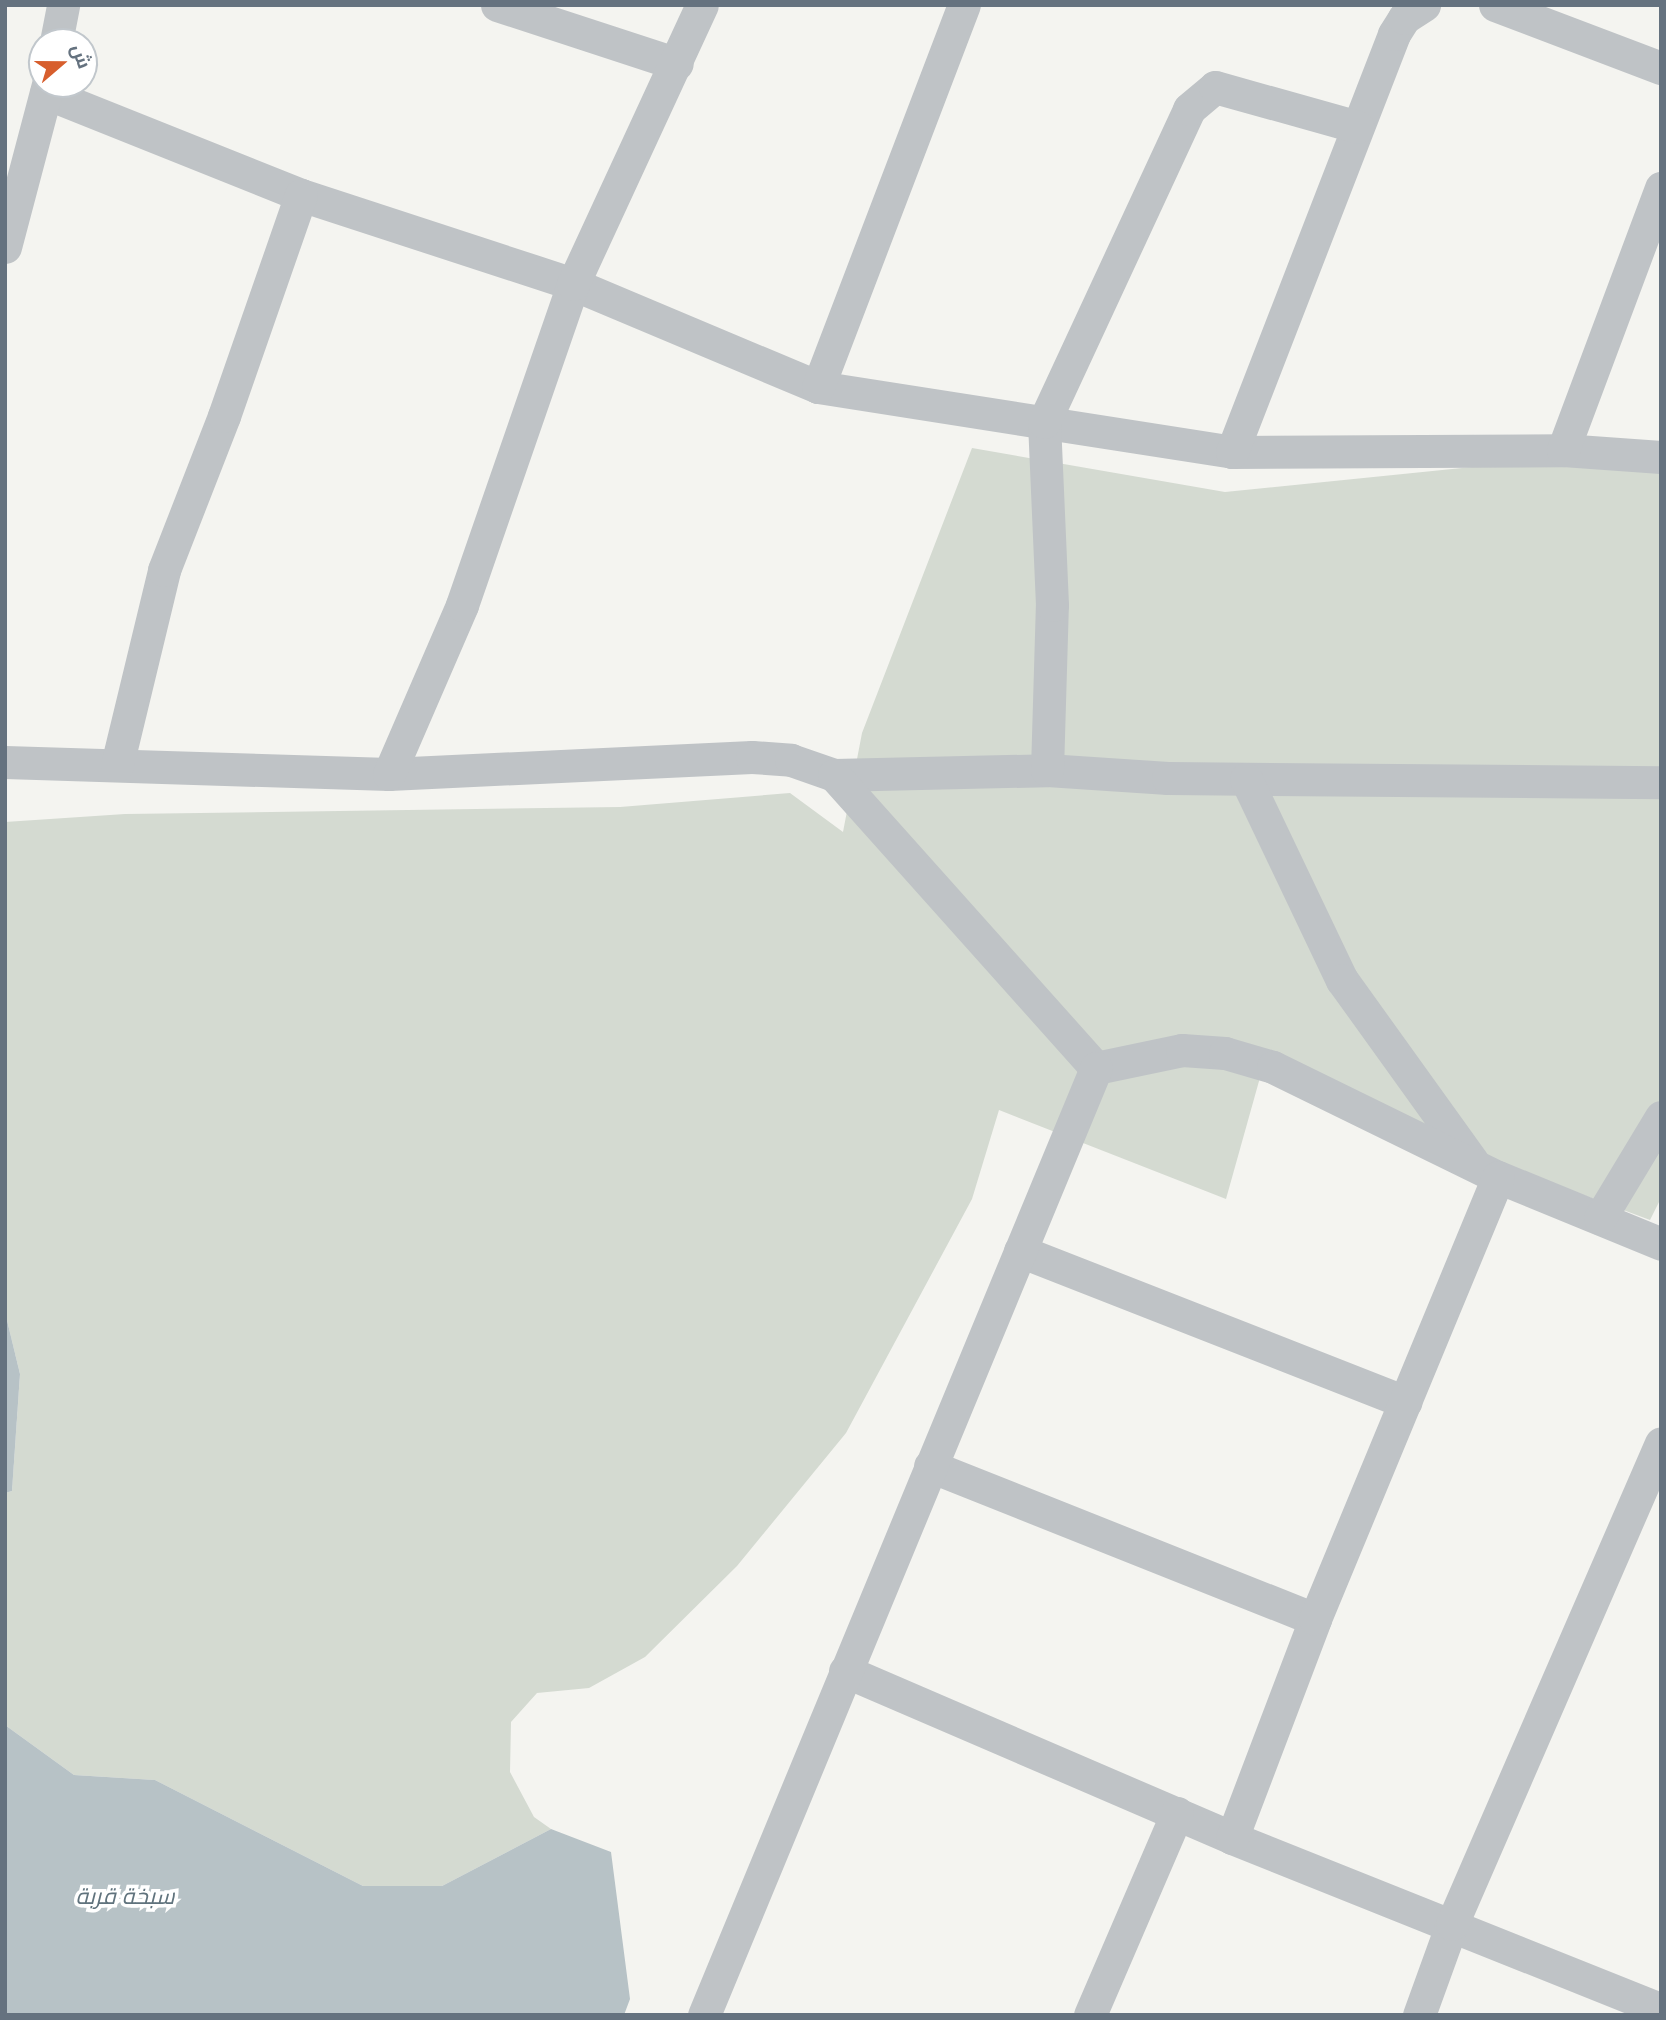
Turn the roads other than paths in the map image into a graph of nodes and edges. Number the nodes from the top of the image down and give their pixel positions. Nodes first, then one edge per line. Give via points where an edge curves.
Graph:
1 (63, 5) edge
2 (497, 5) edge
3 (702, 5) edge
4 (964, 5) edge
5 (1424, 5) edge
6 (1495, 5) edge
7 (535, 12) edge
8 (59, 28) edge
9 (677, 64) junction
10 (1661, 68) edge
11 (44, 98) edge
12 (71, 98) edge
13 (1358, 127) junction
14 (1661, 188) edge
15 (301, 195) junction
16 (5, 247) edge
17 (573, 284) junction
18 (818, 387) junction
19 (1044, 422) junction
20 (1563, 450) junction
21 (1232, 452) junction
22 (1661, 457) edge
23 (5, 762) edge
24 (117, 765) junction
25 (1047, 770) junction
26 (389, 774) junction
27 (834, 775) junction
28 (1246, 779) junction
29 (1661, 782) edge
30 (1096, 1068) junction
31 (1661, 1117) edge
32 (1487, 1171) junction
33 (1600, 1218) junction
34 (1661, 1244) edge
35 (1020, 1251) junction
36 (1405, 1402) junction
37 (1661, 1443) edge
38 (930, 1466) junction
39 (1315, 1619) junction
40 (845, 1671) junction
41 (1177, 1813) junction
42 (1232, 1838) junction
43 (1452, 1924) junction
44 (1661, 2010) edge
45 (704, 2015) edge
46 (1090, 2015) edge
47 (1419, 2015) edge

1 - 8 street
2 - 7 street
3 - 9 street
4 - 18 street
5 - 13 street via 1404,18 1394,34
6 - 10 street
7 - 9 street
9 - 17 street
11 - 16 street
12 - 15 street
13 - 19 street via 1230,90 1215,87 1203,93 1189,109
13 - 21 street
14 - 20 street
15 - 17 street
15 - 24 street via 224,416 164,570
17 - 18 street
17 - 26 street via 462,605
18 - 19 street
19 - 21 street
19 - 25 street via 1052,605
20 - 21 street
20 - 22 street
23 - 24 street
24 - 26 street
25 - 27 street
25 - 28 street
26 - 27 street via 752,757 791,760
27 - 30 street
28 - 29 street
28 - 32 street via 1342,980
30 - 32 street via 1182,1050 1225,1053 1273,1067
30 - 35 street
31 - 33 street
32 - 33 street
32 - 36 street
33 - 34 street
35 - 36 street
35 - 38 street
36 - 39 street
37 - 43 street
38 - 39 street
38 - 40 street
39 - 42 street
40 - 41 street
40 - 45 street
41 - 42 street
41 - 46 street
42 - 43 street
43 - 44 street
43 - 47 street

